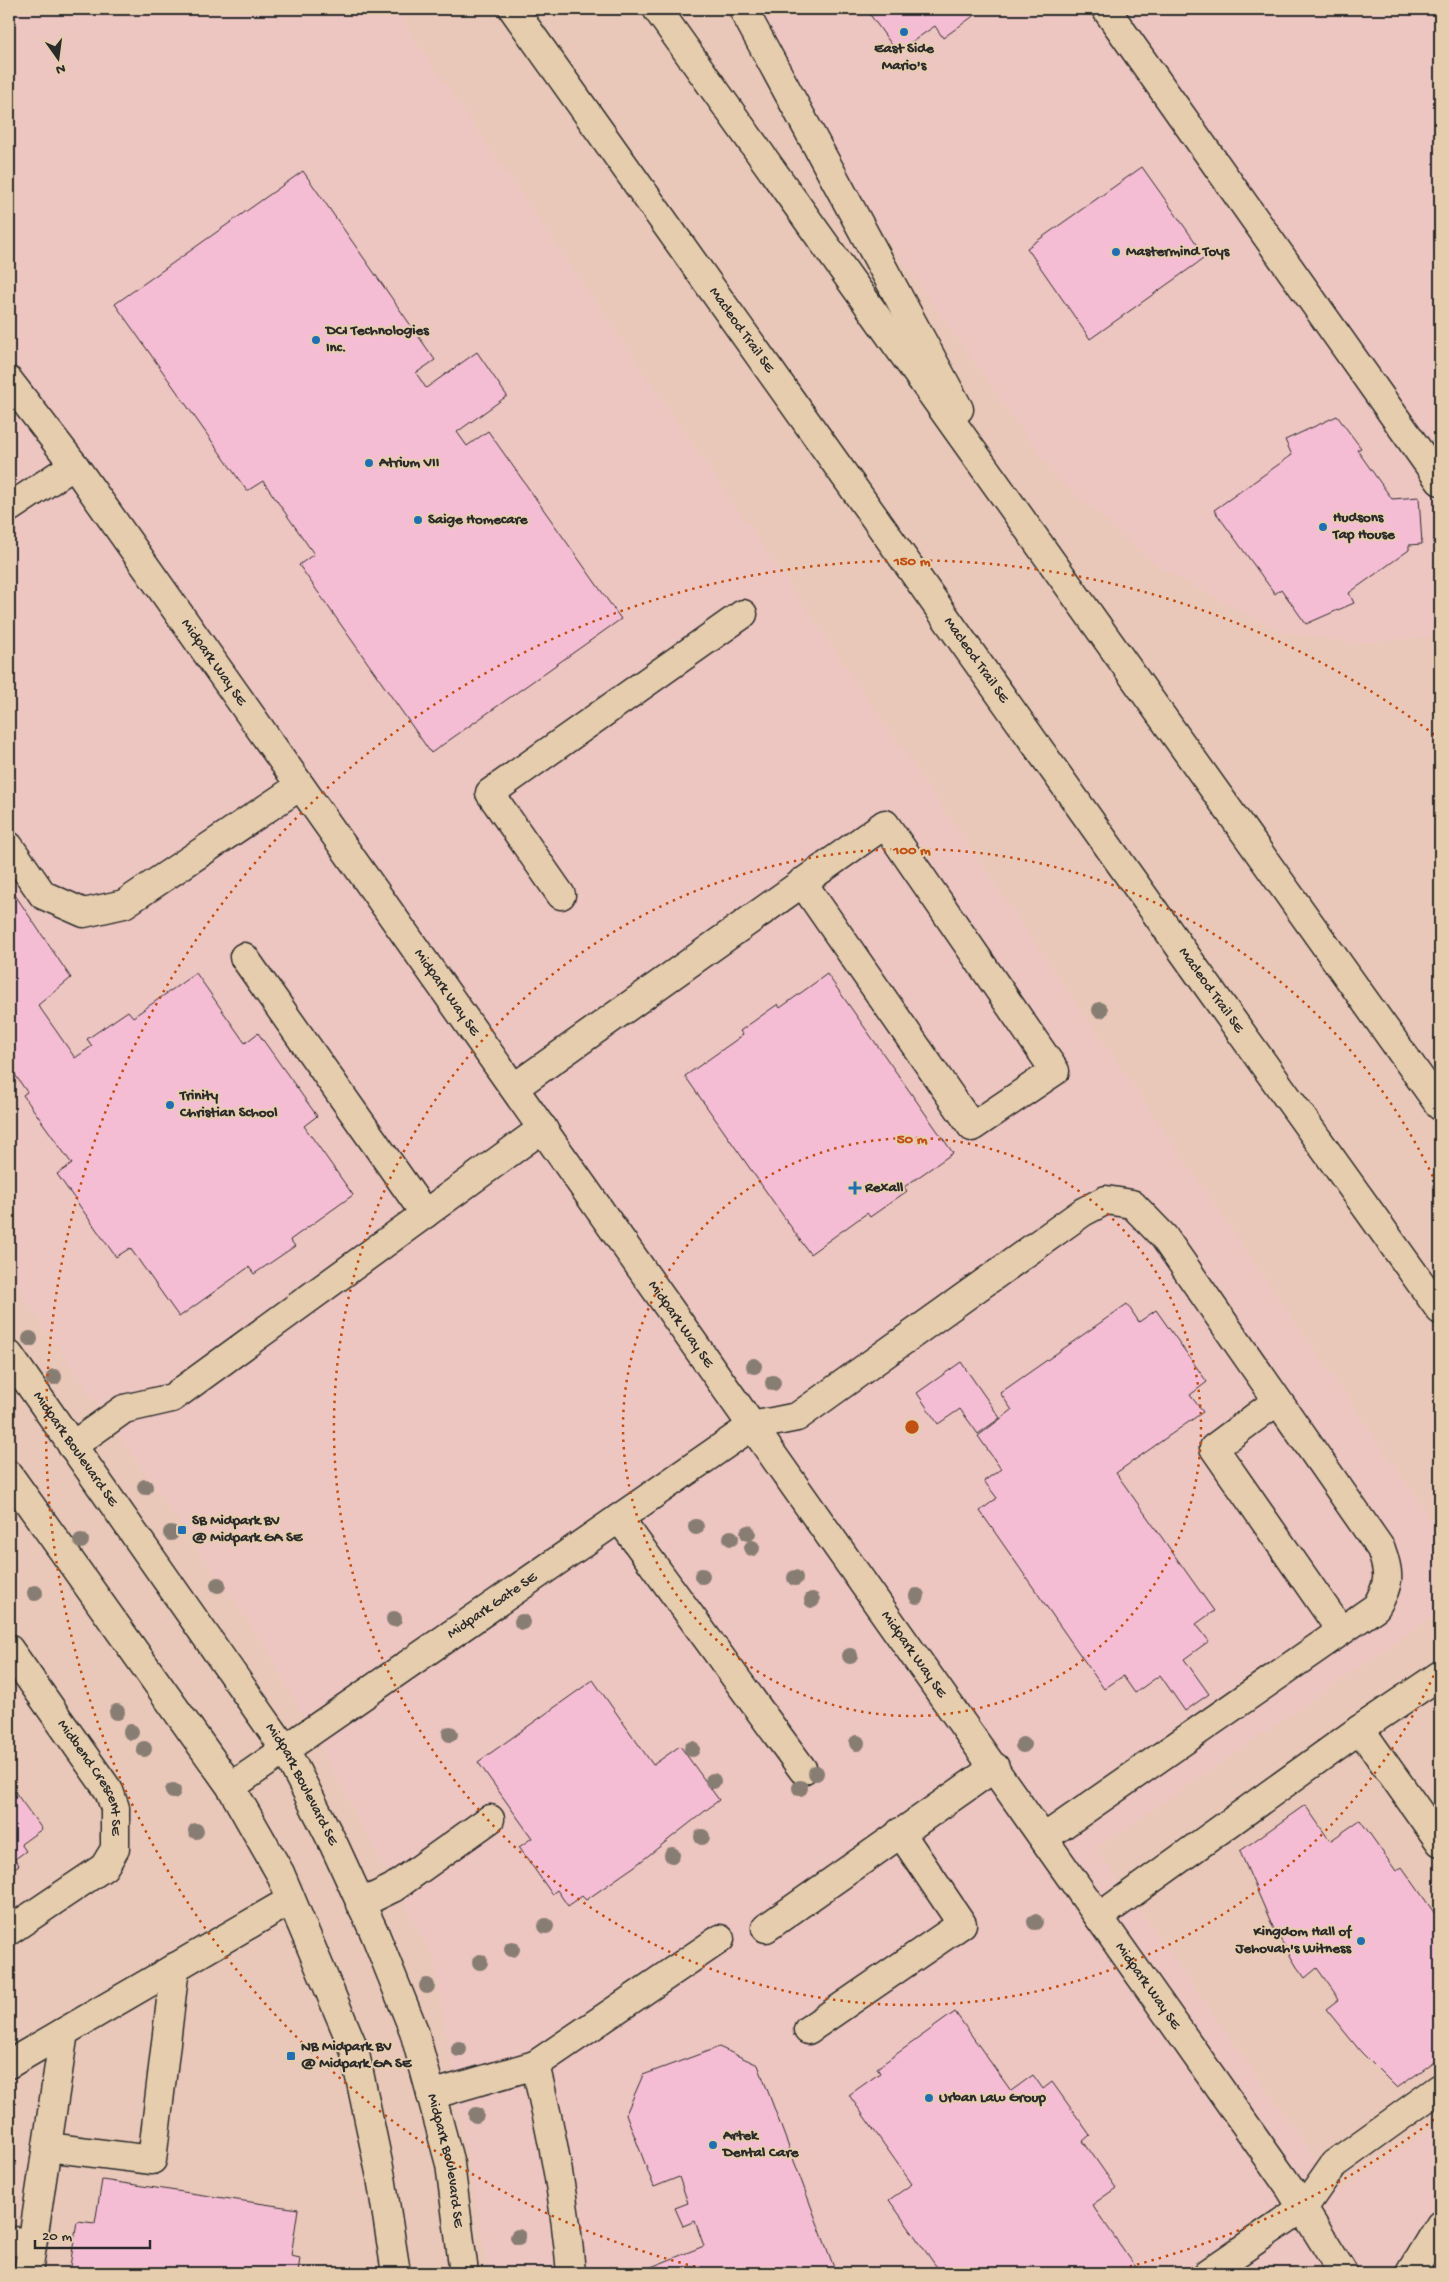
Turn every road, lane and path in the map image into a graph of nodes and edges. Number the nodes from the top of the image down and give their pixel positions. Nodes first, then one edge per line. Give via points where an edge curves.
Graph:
1 (513, 9) edge
2 (657, 9) edge
3 (743, 9) edge
4 (1106, 9) edge
5 (9, 381) edge
6 (74, 465) junction
7 (1440, 481) edge
8 (9, 508) edge
9 (1017, 515) junction
10 (743, 614) dead end
11 (300, 786) junction
12 (9, 846) edge
13 (802, 882) junction
14 (562, 895) dead end
15 (244, 957) dead end
16 (515, 1087) junction
17 (1440, 1106) edge
18 (543, 1128) junction
19 (425, 1214) junction
20 (1440, 1310) edge
21 (9, 1355) edge
22 (1277, 1401) junction
23 (752, 1426) junction
24 (72, 1446) junction
25 (9, 1475) edge
26 (619, 1518) junction
27 (1341, 1630) junction
28 (9, 1649) edge
29 (1440, 1675) edge
30 (1360, 1729) junction
31 (285, 1749) junction
32 (995, 1767) junction
33 (803, 1770) dead end
34 (231, 1787) junction
35 (490, 1819) dead end
36 (900, 1832) junction
37 (1044, 1838) junction
38 (1440, 1842) edge
39 (291, 1900) junction
40 (360, 1904) junction
41 (1099, 1917) junction
42 (766, 1928) dead end
43 (9, 1930) edge
44 (720, 1938) dead end
45 (175, 1967) junction
46 (808, 2030) dead end
47 (64, 2032) junction
48 (9, 2064) edge
49 (535, 2065) junction
50 (1440, 2088) edge
51 (432, 2095) junction
52 (46, 2147) junction
53 (1304, 2207) junction
54 (1440, 2225) edge
55 (20, 2242) edge
56 (28, 2273) edge
57 (396, 2273) edge
58 (464, 2273) edge
59 (571, 2273) edge
60 (1208, 2273) edge
61 (1343, 2273) edge
62 (1411, 2273) edge

1 - 20 main road, Macleod Trail SE
2 - 9 main road
3 - 9 main road
4 - 7 main road
5 - 6 main road, Midpark Way SE
6 - 8 main road
6 - 11 main road, Midpark Way SE
9 - 17 main road
10 - 14 main road via 490,792
11 - 12 main road via 124,904 84,913 43,895
11 - 16 main road, Midpark Way SE
13 - 13 main road via 885,824 1055,1071 972,1127
13 - 16 main road
15 - 19 main road
16 - 18 main road, Midpark Way SE
18 - 19 main road
18 - 23 main road, Midpark Way SE
19 - 24 main road via 172,1398 124,1409
21 - 24 main road, Midpark Boulevard SE
22 - 23 main road via 1164,1237 1132,1204 1106,1200 1083,1212 798,1417
22 - 27 main road via 1381,1549 1388,1569 1384,1594 1376,1607
22 - 27 main road via 1214,1448
23 - 26 main road, Midpark Gate SE
23 - 32 main road, Midpark Way SE
24 - 31 main road, Midpark Boulevard SE
25 - 34 main road
26 - 31 main road, Midpark Gate SE
26 - 33 main road
27 - 37 main road
28 - 43 main road, Midbend Crescent SE via 109,1791 115,1808 116,1831 115,1849 104,1867
29 - 30 main road
30 - 38 main road
30 - 41 main road
31 - 34 main road, Midpark Gate SE
31 - 40 main road, Midpark Boulevard SE
32 - 36 main road
32 - 37 main road, Midpark Way SE
34 - 39 main road via 280,1873
35 - 40 main road via 393,1888
36 - 42 main road
36 - 46 main road via 962,1924
37 - 41 main road, Midpark Way SE
39 - 45 main road
39 - 57 main road via 354,2049 381,2177
40 - 51 main road, Midpark Boulevard SE via 414,2031
41 - 53 main road, Midpark Way SE
44 - 49 main road
45 - 47 main road
45 - 52 main road via 152,2160
47 - 48 main road
47 - 52 main road
49 - 51 main road
49 - 59 main road via 555,2146
50 - 53 main road via 1334,2164
51 - 58 main road, Midpark Boulevard SE via 450,2164
52 - 55 main road
53 - 60 main road
53 - 61 main road, Midpark Way SE
54 - 62 main road
55 - 56 main road

